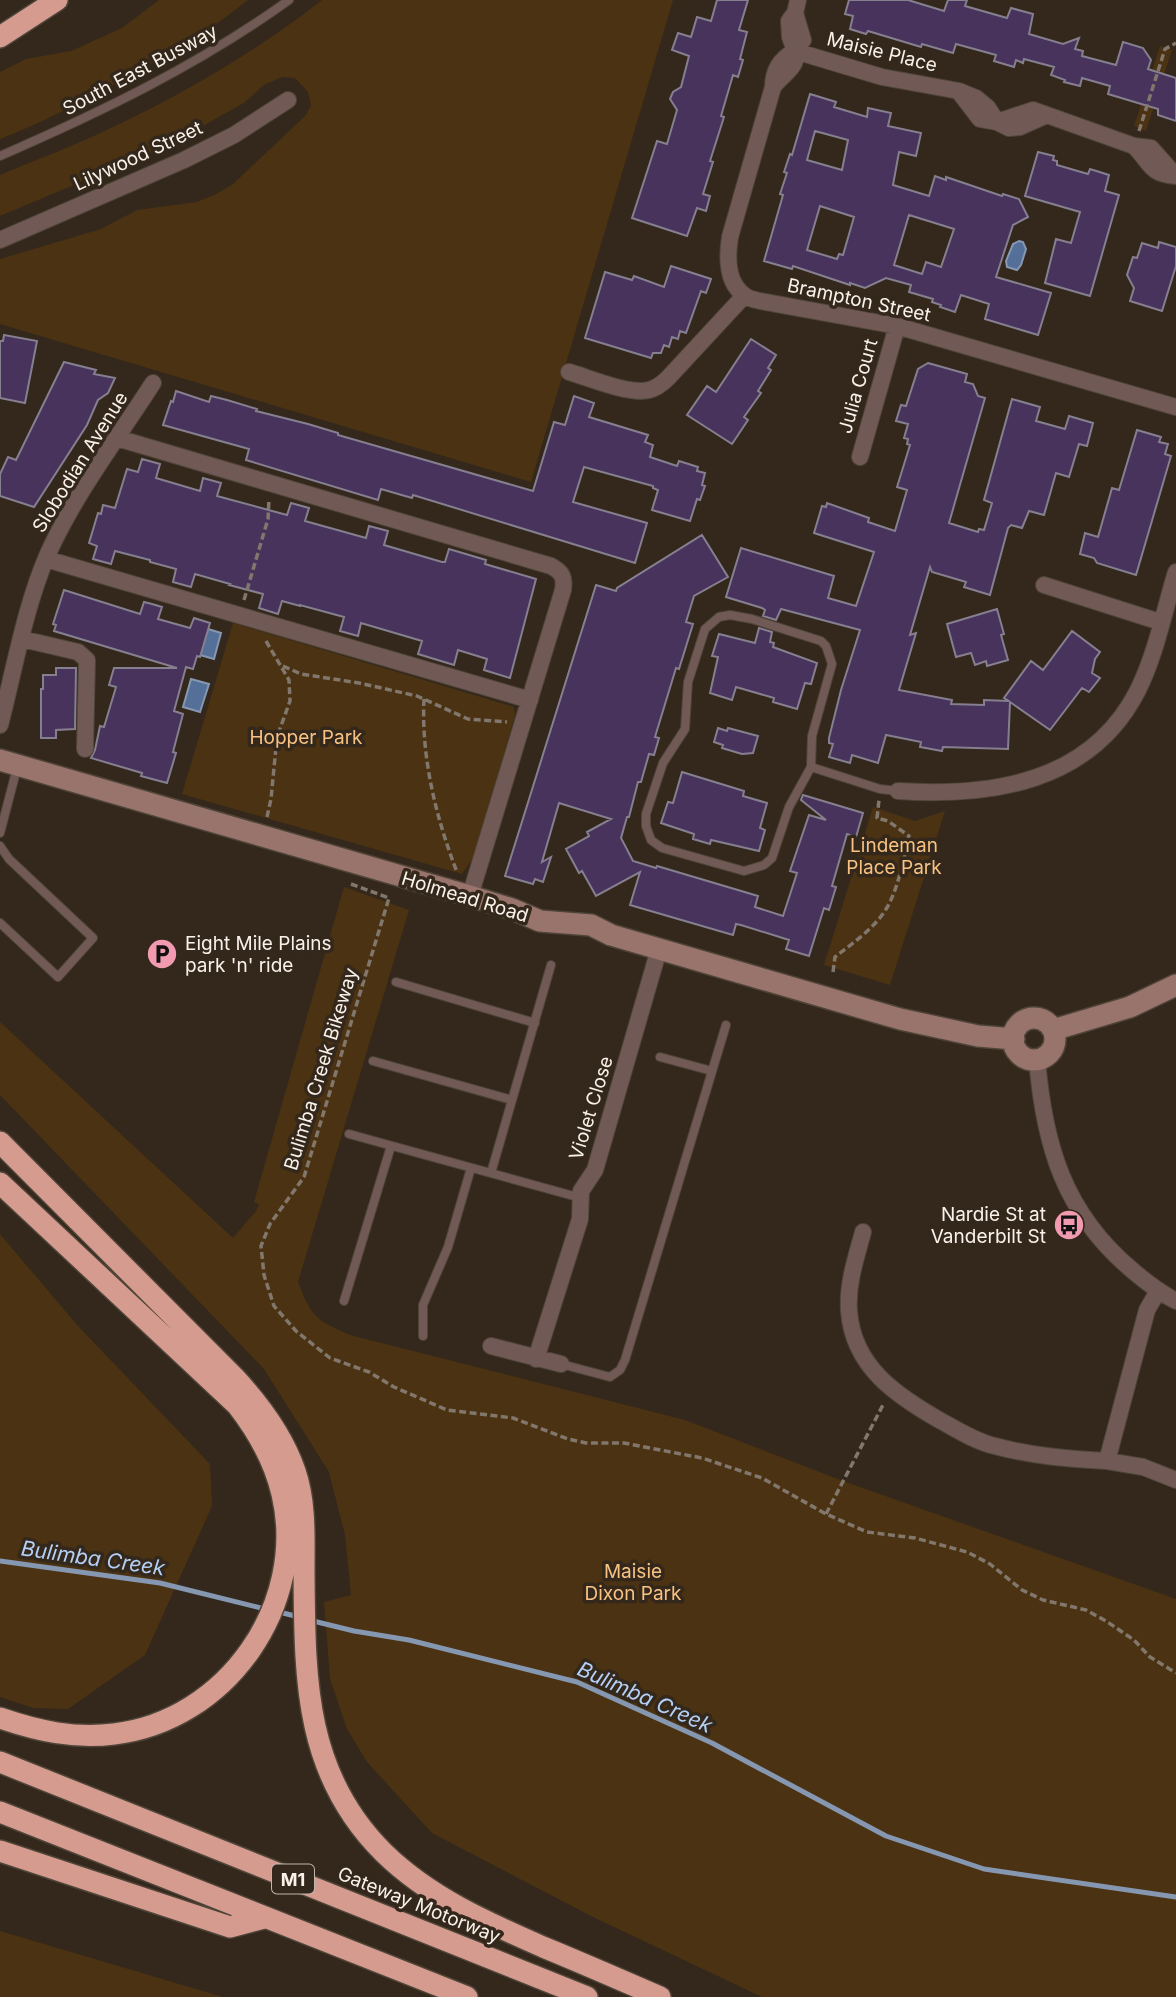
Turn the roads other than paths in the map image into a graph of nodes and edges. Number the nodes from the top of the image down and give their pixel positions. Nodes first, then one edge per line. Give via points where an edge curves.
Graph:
1 (57, 0) edge
2 (289, 0) edge
3 (797, 7) edge
4 (0, 37) edge
5 (795, 51) junction
6 (288, 100) dead end
7 (0, 156) edge
8 (1176, 176) edge
9 (0, 240) edge
10 (744, 296) junction
11 (897, 326) junction
12 (569, 372) dead end
13 (153, 383) dead end
14 (1176, 407) edge
15 (117, 438) junction
16 (860, 457) dead end
17 (46, 559) junction
18 (1176, 572) edge
19 (1044, 586) dead end
20 (1160, 622) junction
21 (22, 639) junction
22 (530, 699) junction
23 (0, 725) edge
24 (85, 749) dead end
25 (9, 762) edge
26 (811, 767) junction
27 (898, 791) joint
28 (0, 833) edge
29 (0, 846) edge
30 (470, 896) junction
31 (0, 923) edge
32 (659, 949) junction
33 (551, 965) dead end
34 (396, 982) dead end
35 (1176, 985) edge
36 (535, 1023) junction
37 (726, 1025) dead end
38 (1053, 1030) junction
39 (1014, 1039) junction
40 (660, 1057) dead end
41 (1037, 1059) junction
42 (373, 1061) dead end
43 (712, 1071) junction
44 (512, 1100) junction
45 (349, 1134) dead end
46 (0, 1142) edge
47 (391, 1146) junction
48 (471, 1168) junction
49 (491, 1173) junction
50 (0, 1183) edge
51 (581, 1198) junction
52 (863, 1232) dead end
53 (1158, 1292) junction
54 (344, 1301) dead end
55 (1176, 1301) edge
56 (423, 1336) dead end
57 (491, 1346) dead end
58 (536, 1359) junction
59 (561, 1364) joint
60 (1107, 1461) junction
61 (1176, 1480) edge
62 (0, 1718) edge
63 (0, 1762) edge
64 (0, 1812) edge
65 (0, 1851) edge
66 (264, 1918) junction
67 (467, 1997) edge
68 (587, 1997) edge
69 (660, 1997) edge

1 - 4 highway
2 - 7 lane, South East Busway via 205,56 140,92
3 - 5 street via 789,26
5 - 8 street, Maisie Place via 882,77 959,91 976,98 997,122 1033,110 1134,146 1154,171
5 - 10 street via 775,70 730,237 727,258 733,281
6 - 9 street, Lilywood Street via 184,160
10 - 11 street, Brampton Street
10 - 12 street via 668,378 649,390 631,390
11 - 14 street, Brampton Street
11 - 16 street, Julia Court
13 - 15 street, Slobodian Avenue
15 - 17 street, Slobodian Avenue
15 - 22 street via 560,571 563,590
17 - 21 street, Slobodian Avenue
17 - 22 street
18 - 20 street
19 - 20 street
20 - 27 street via 1138,691 1112,728 1089,748 1052,771 1015,785 973,791
21 - 23 street, Slobodian Avenue
21 - 24 street via 78,652 87,660
22 - 30 street
25 - 28 lane
25 - 30 street, Holmead Road
26 - 26 lane via 765,865 744,871 662,848 651,839 646,814 663,763 685,729 688,682 710,622 730,615 752,619 826,646 831,671 812,736
26 - 27 lane
29 - 31 lane via 93,938 58,977
30 - 32 street, Holmead Road via 540,921 591,925
32 - 39 street, Holmead Road via 900,1019
32 - 51 street, Violet Close via 605,1141
33 - 36 lane
34 - 36 lane
35 - 38 street via 1130,1007
36 - 44 lane
37 - 43 lane
38 - 39 street via 1045,1021 1028,1019 1017,1027
38 - 41 street via 1053,1049
39 - 41 street via 1023,1056
40 - 43 lane
41 - 53 street via 1050,1136 1067,1191 1107,1248
42 - 44 lane
43 - 59 lane via 620,1370 610,1377
44 - 49 lane
45 - 47 lane
46 - 69 highway via 235,1378 268,1418 295,1471 301,1497 305,1660 312,1720 346,1804 385,1853 460,1909
47 - 48 lane
47 - 54 lane
48 - 49 lane
48 - 56 lane via 448,1247 423,1305
49 - 51 lane
50 - 62 highway via 201,1370 255,1427 282,1494 287,1542 281,1586 266,1625 237,1669 204,1699 138,1730 106,1735 62,1735
51 - 58 street, Violet Close via 579,1219
52 - 60 street via 850,1282 849,1313 859,1352 877,1375 907,1402 992,1446
53 - 55 street
53 - 60 street via 1147,1310
57 - 58 street
58 - 59 street
60 - 61 street via 1143,1467
63 - 68 highway, Gateway Motorway / M1
64 - 66 highway, M1
65 - 66 highway via 230,1927
66 - 67 highway, M1

